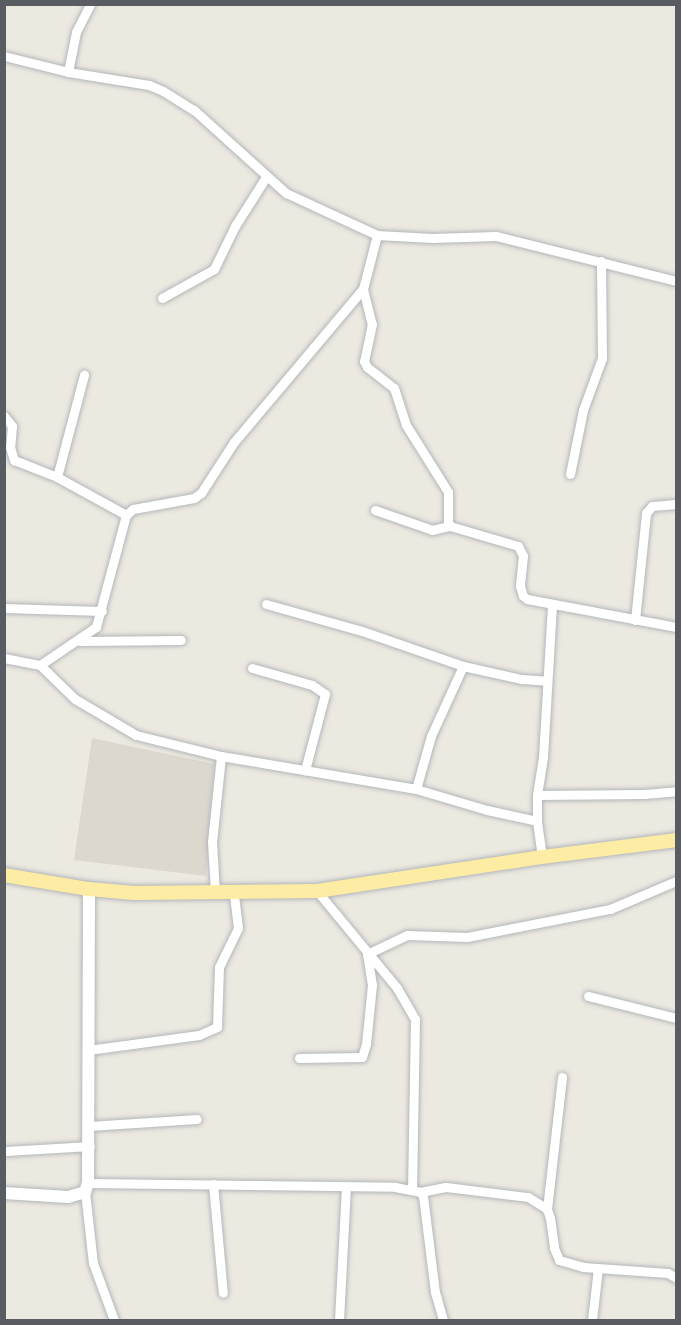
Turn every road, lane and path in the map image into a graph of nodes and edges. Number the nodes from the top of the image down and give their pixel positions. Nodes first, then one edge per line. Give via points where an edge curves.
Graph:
1 (90, 4) edge
2 (4, 56) edge
3 (69, 72) junction
4 (266, 177) junction
5 (377, 235) junction
6 (601, 261) junction
7 (676, 281) edge
8 (363, 289) junction
9 (162, 298) dead end
10 (84, 375) dead end
11 (4, 416) edge
12 (570, 474) dead end
13 (57, 477) junction
14 (676, 504) edge
15 (375, 510) dead end
16 (126, 515) junction
17 (450, 526) junction
18 (266, 603) dead end
19 (552, 604) junction
20 (4, 608) edge
21 (102, 611) junction
22 (635, 620) junction
23 (676, 627) edge
24 (181, 640) dead end
25 (78, 641) junction
26 (4, 658) edge
27 (40, 665) junction
28 (463, 666) junction
29 (252, 668) dead end
30 (547, 681) junction
31 (221, 756) junction
32 (306, 770) junction
33 (416, 789) junction
34 (676, 791) edge
35 (537, 795) junction
36 (537, 820) junction
37 (676, 840) edge
38 (542, 856) junction
39 (4, 875) edge
40 (676, 881) edge
41 (89, 889) junction
42 (233, 890) junction
43 (317, 891) junction
44 (215, 892) junction
45 (367, 954) junction
46 (588, 996) dead end
47 (676, 1018) edge
48 (88, 1050) junction
49 (298, 1058) dead end
50 (562, 1077) dead end
51 (197, 1119) dead end
52 (89, 1126) junction
53 (90, 1146) junction
54 (6, 1151) edge
55 (213, 1185) junction
56 (346, 1186) junction
57 (87, 1187) junction
58 (416, 1191) junction
59 (4, 1193) edge
60 (546, 1209) junction
61 (598, 1268) junction
62 (676, 1275) edge
63 (223, 1293) dead end
64 (114, 1320) edge
65 (339, 1320) edge
66 (443, 1320) edge
67 (592, 1320) edge

1 - 3 street via 76,32
2 - 3 street
3 - 4 street via 134,82 163,91 194,110
4 - 5 street via 286,193
4 - 9 street via 214,269
5 - 6 street via 496,236
5 - 8 street
6 - 7 street
6 - 12 street via 602,358 583,410
8 - 16 street via 234,442 201,493 194,498 133,509
8 - 17 street via 372,324 364,361 394,388 406,425 448,492
10 - 13 street
11 - 13 street via 12,426 10,447 14,460
13 - 16 street
14 - 22 street via 652,506 646,513
15 - 17 street via 426,528
16 - 21 street
17 - 19 street via 518,546 523,556 523,596
18 - 28 street
19 - 22 street
19 - 30 street
20 - 21 street
21 - 25 street via 96,627
22 - 23 street
24 - 25 street
25 - 27 street
26 - 27 street
27 - 31 street via 75,699 136,735
28 - 30 street
28 - 33 street via 431,736
29 - 32 street via 312,685 325,694
30 - 35 street
31 - 32 street
31 - 44 street via 212,842
32 - 33 street
33 - 36 street
34 - 35 street via 644,795
35 - 36 street
36 - 38 street
37 - 38 main road
38 - 43 main road
39 - 41 main road
40 - 45 street via 639,900 610,909 467,937 407,935
41 - 44 main road
41 - 48 street
42 - 43 main road
42 - 44 main road
42 - 48 street via 238,928 219,967 217,1027 199,1035
43 - 45 street
45 - 49 street via 372,985 362,1057
45 - 58 street via 397,988 415,1019
46 - 47 street
48 - 52 street
50 - 60 street
51 - 52 street
52 - 53 street
53 - 54 street
53 - 57 street
55 - 56 street
55 - 57 street
55 - 63 street
56 - 58 street
56 - 65 street
57 - 59 street via 68,1197
57 - 64 street via 93,1263
58 - 60 street via 446,1187 515,1194 537,1201
58 - 66 street via 423,1196 435,1292
60 - 61 street via 559,1260
61 - 62 street
61 - 67 street

